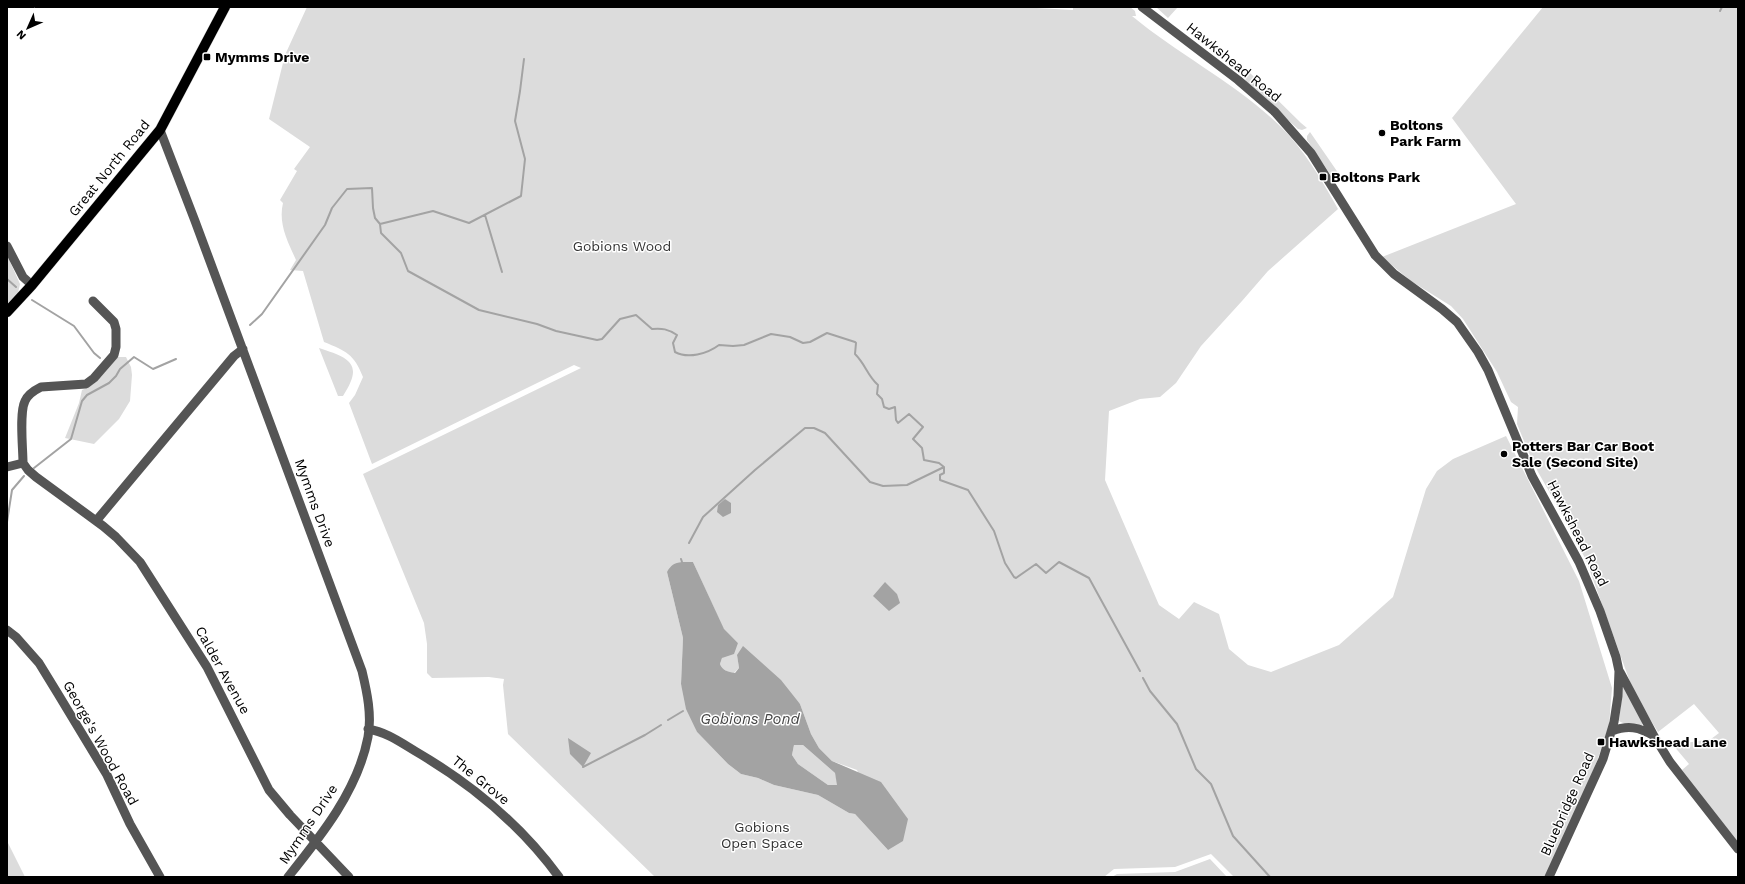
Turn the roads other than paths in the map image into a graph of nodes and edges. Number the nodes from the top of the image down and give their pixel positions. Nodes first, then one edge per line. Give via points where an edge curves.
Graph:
1 (225, 7) edge
2 (1142, 7) edge
3 (160, 130) junction
4 (7, 246) edge
5 (32, 285) junction
6 (93, 301) dead end
7 (7, 312) edge
8 (243, 349) junction
9 (23, 463) junction
10 (7, 467) edge
11 (96, 521) junction
12 (7, 630) edge
13 (1619, 671) junction
14 (368, 729) junction
15 (1612, 731) junction
16 (1654, 736) junction
17 (316, 840) junction
18 (1738, 849) edge
19 (160, 877) edge
20 (288, 877) edge
21 (349, 877) edge
22 (559, 877) edge
23 (1549, 877) edge

1 - 3 main road, Great North Road
2 - 13 street, Hawkshead Road via 1238,80 1275,112 1311,153 1376,255 1406,283 1450,315 1468,337 1490,375 1532,476 1579,562 1600,611
3 - 5 main road, Great North Road
3 - 8 street, Mymms Drive
4 - 5 street via 23,277
5 - 7 main road, Great North Road
6 - 9 street via 114,322 114,356 86,384 42,387 27,397 22,408
8 - 11 street via 234,356
8 - 14 street, Mymms Drive via 362,671 368,704
9 - 10 street
9 - 11 street, Calder Avenue via 36,477
11 - 17 street, Calder Avenue via 140,562 207,666 269,790
12 - 19 street, George's Wood Road via 39,663 107,775 130,824
13 - 15 street, Bluebridge Road via 1617,708
13 - 16 street
14 - 17 street, Mymms Drive via 362,758 352,783 340,806
14 - 22 street, The Grove via 387,734 459,778 515,826
15 - 16 street via 1627,726
15 - 23 street, Bluebridge Road via 1603,759
16 - 18 street via 1670,762
17 - 20 street, Mymms Drive
17 - 21 street, Calder Avenue

